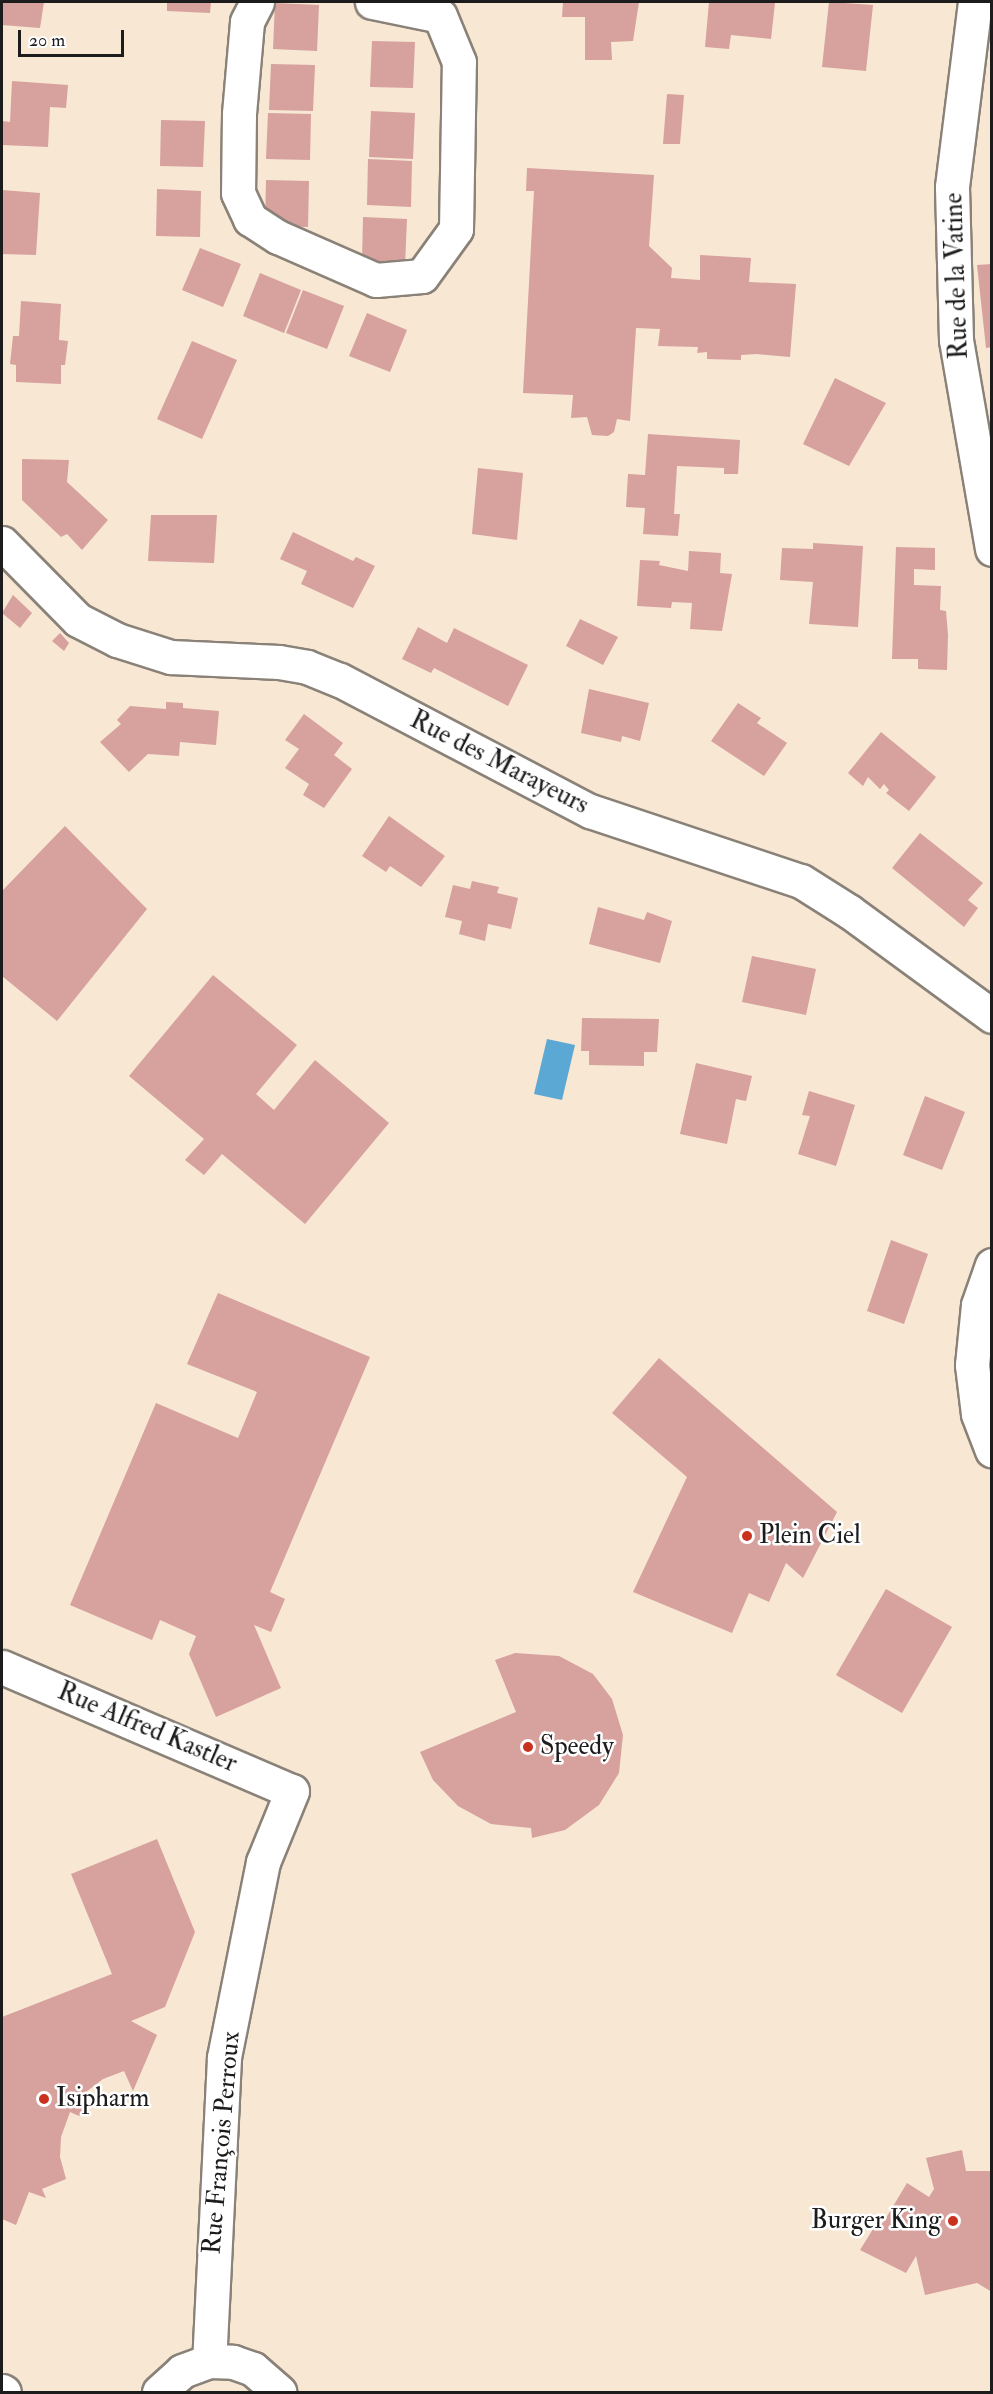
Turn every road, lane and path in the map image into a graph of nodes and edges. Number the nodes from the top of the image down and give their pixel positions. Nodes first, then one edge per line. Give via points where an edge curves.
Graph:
1 (257, 2) edge
2 (372, 2) edge
3 (975, 2) edge
4 (445, 9) edge
5 (2, 543) edge
6 (992, 549) edge
7 (992, 1016) edge
8 (992, 1265) edge
9 (992, 1450) edge
10 (2, 1667) edge
11 (291, 1791) joint
12 (209, 2361) junction
13 (159, 2392) edge
14 (279, 2392) edge

1 - 4 street via 247,22 239,114 238,193 250,219 278,237 376,280 422,276 456,229 459,62
2 - 4 street
3 - 6 street, Rue de la Vatine via 952,187 956,340
5 - 7 street, Rue des Marayeurs via 78,620 117,640 171,657 307,667 340,680 590,811 801,881
8 - 9 street via 978,1305 972,1365 978,1414
10 - 11 street, Rue Alfred Kastler
11 - 12 street, Rue François Perroux via 263,1862 224,2058
12 - 13 street via 182,2371
12 - 14 street via 233,2362 253,2369

